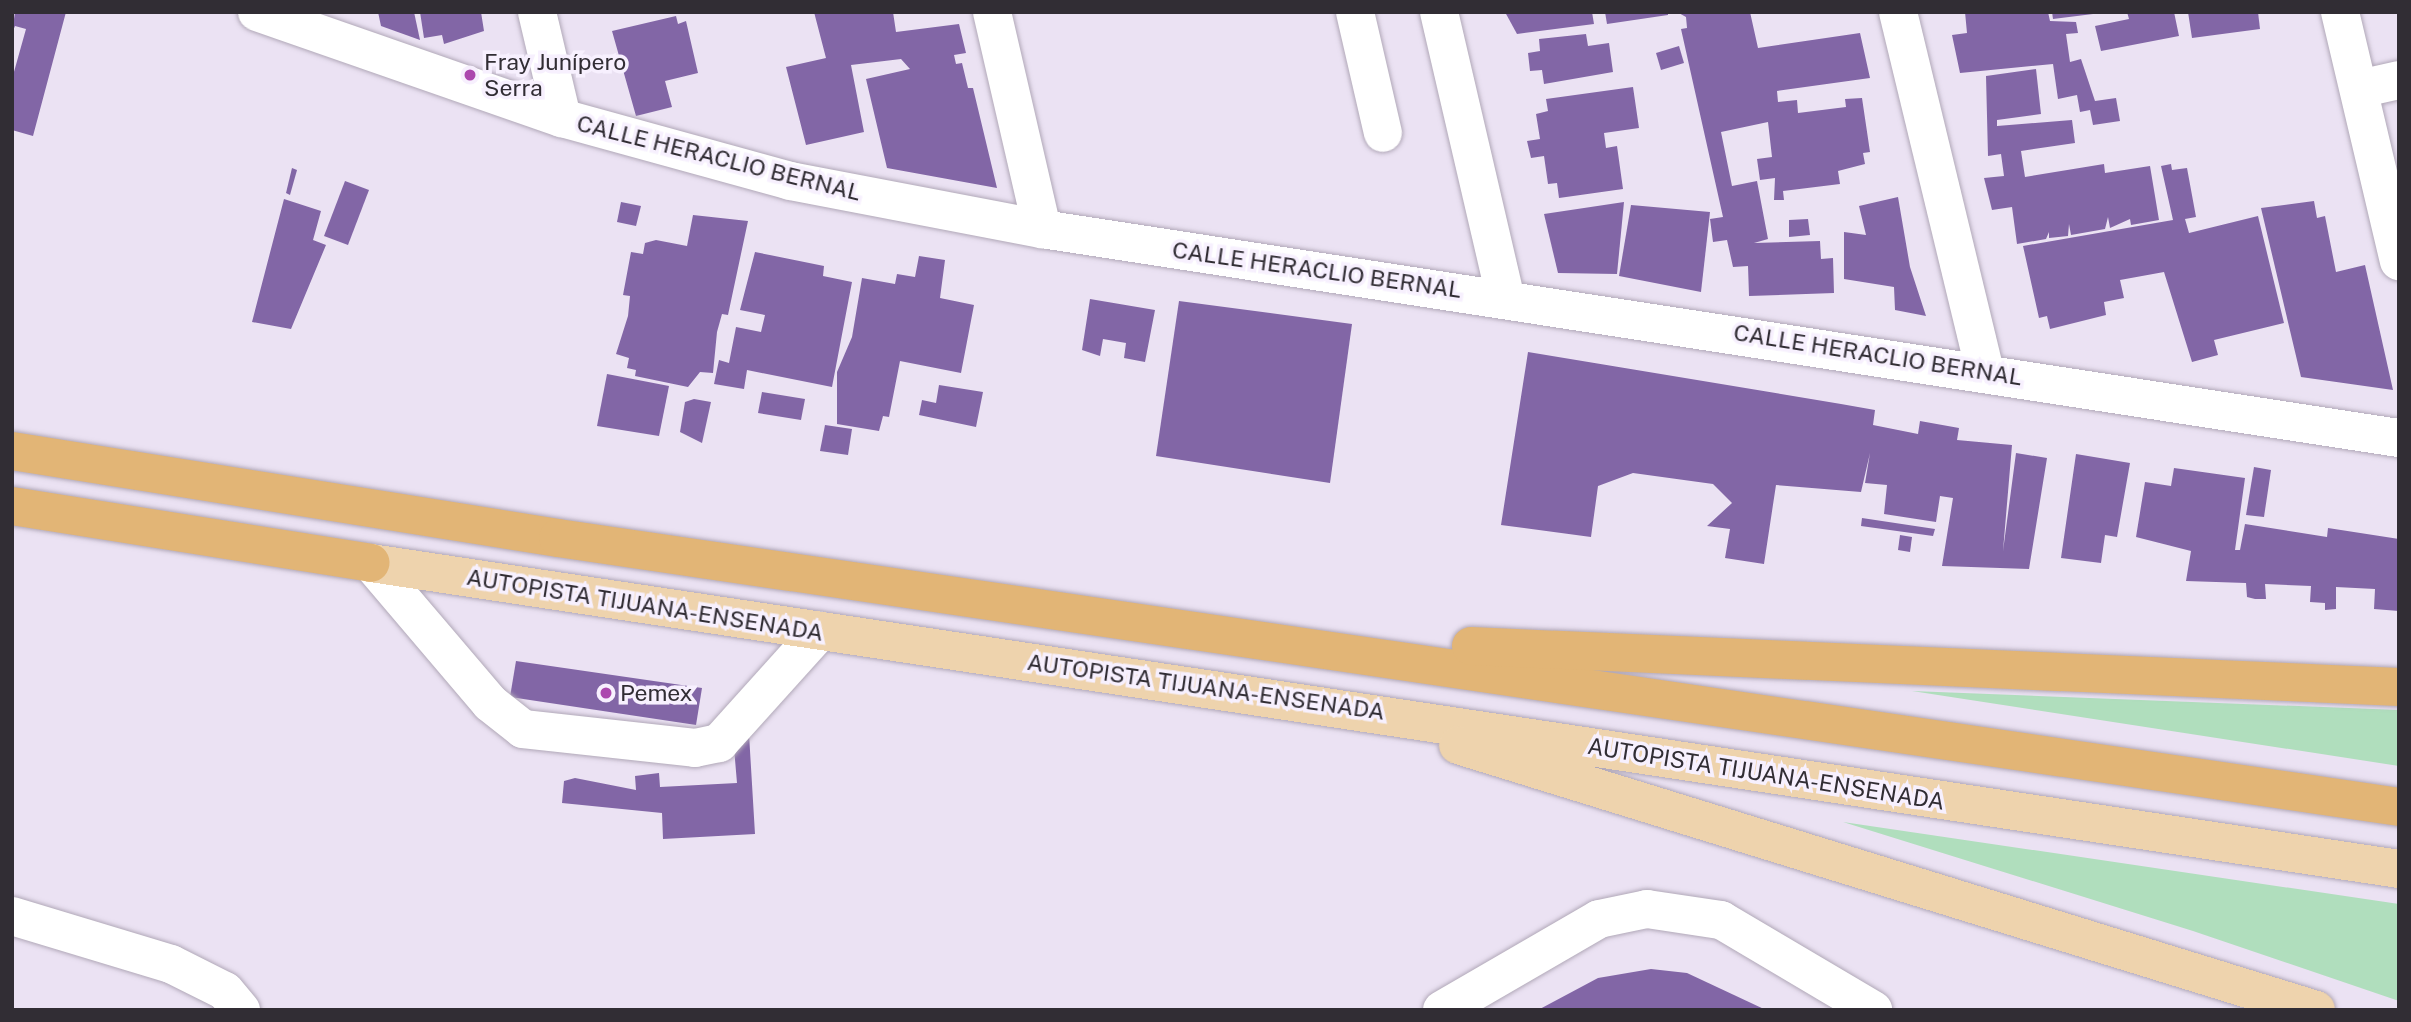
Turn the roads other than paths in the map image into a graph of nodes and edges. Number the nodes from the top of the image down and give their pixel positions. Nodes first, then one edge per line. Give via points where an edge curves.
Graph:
1 (257, 12) edge
2 (537, 12) edge
3 (992, 12) edge
4 (1355, 12) edge
5 (1439, 12) edge
6 (1898, 12) edge
7 (2340, 12) edge
8 (2399, 80) edge
9 (2359, 89) junction
10 (562, 118) junction
11 (1383, 133) dead end
12 (1042, 229) junction
13 (2399, 261) edge
14 (1505, 296) junction
15 (1985, 371) junction
16 (2399, 438) edge
17 (12, 451) edge
18 (12, 506) edge
19 (371, 563) junction
20 (820, 631) junction
21 (1248, 635) junction
22 (2399, 687) edge
23 (1315, 702) junction
24 (2399, 807) edge
25 (2399, 869) edge
26 (12, 916) edge
27 (241, 1010) edge
28 (1442, 1010) edge
29 (1873, 1010) edge
30 (2316, 1010) edge

1 - 10 street, CALLE HERACLIO BERNAL
2 - 10 street
3 - 12 street
4 - 11 street
5 - 14 street
6 - 15 street
7 - 9 street
8 - 9 street
9 - 13 street
10 - 12 street, CALLE HERACLIO BERNAL via 790,181
12 - 14 street, CALLE HERACLIO BERNAL
14 - 15 street, CALLE HERACLIO BERNAL
15 - 16 street, CALLE HERACLIO BERNAL
17 - 21 highway via 558,538
18 - 19 highway, AUTOPISTA TIJUANA-ENSENADA
19 - 20 main road, AUTOPISTA TIJUANA-ENSENADA
19 - 20 street via 490,703 523,729 695,748 719,743
20 - 23 main road, AUTOPISTA TIJUANA-ENSENADA
21 - 22 highway
21 - 24 highway
23 - 25 main road, AUTOPISTA TIJUANA-ENSENADA
23 - 30 main road
26 - 27 street via 171,964 225,991
28 - 29 street via 1587,925 1647,909 1721,920

